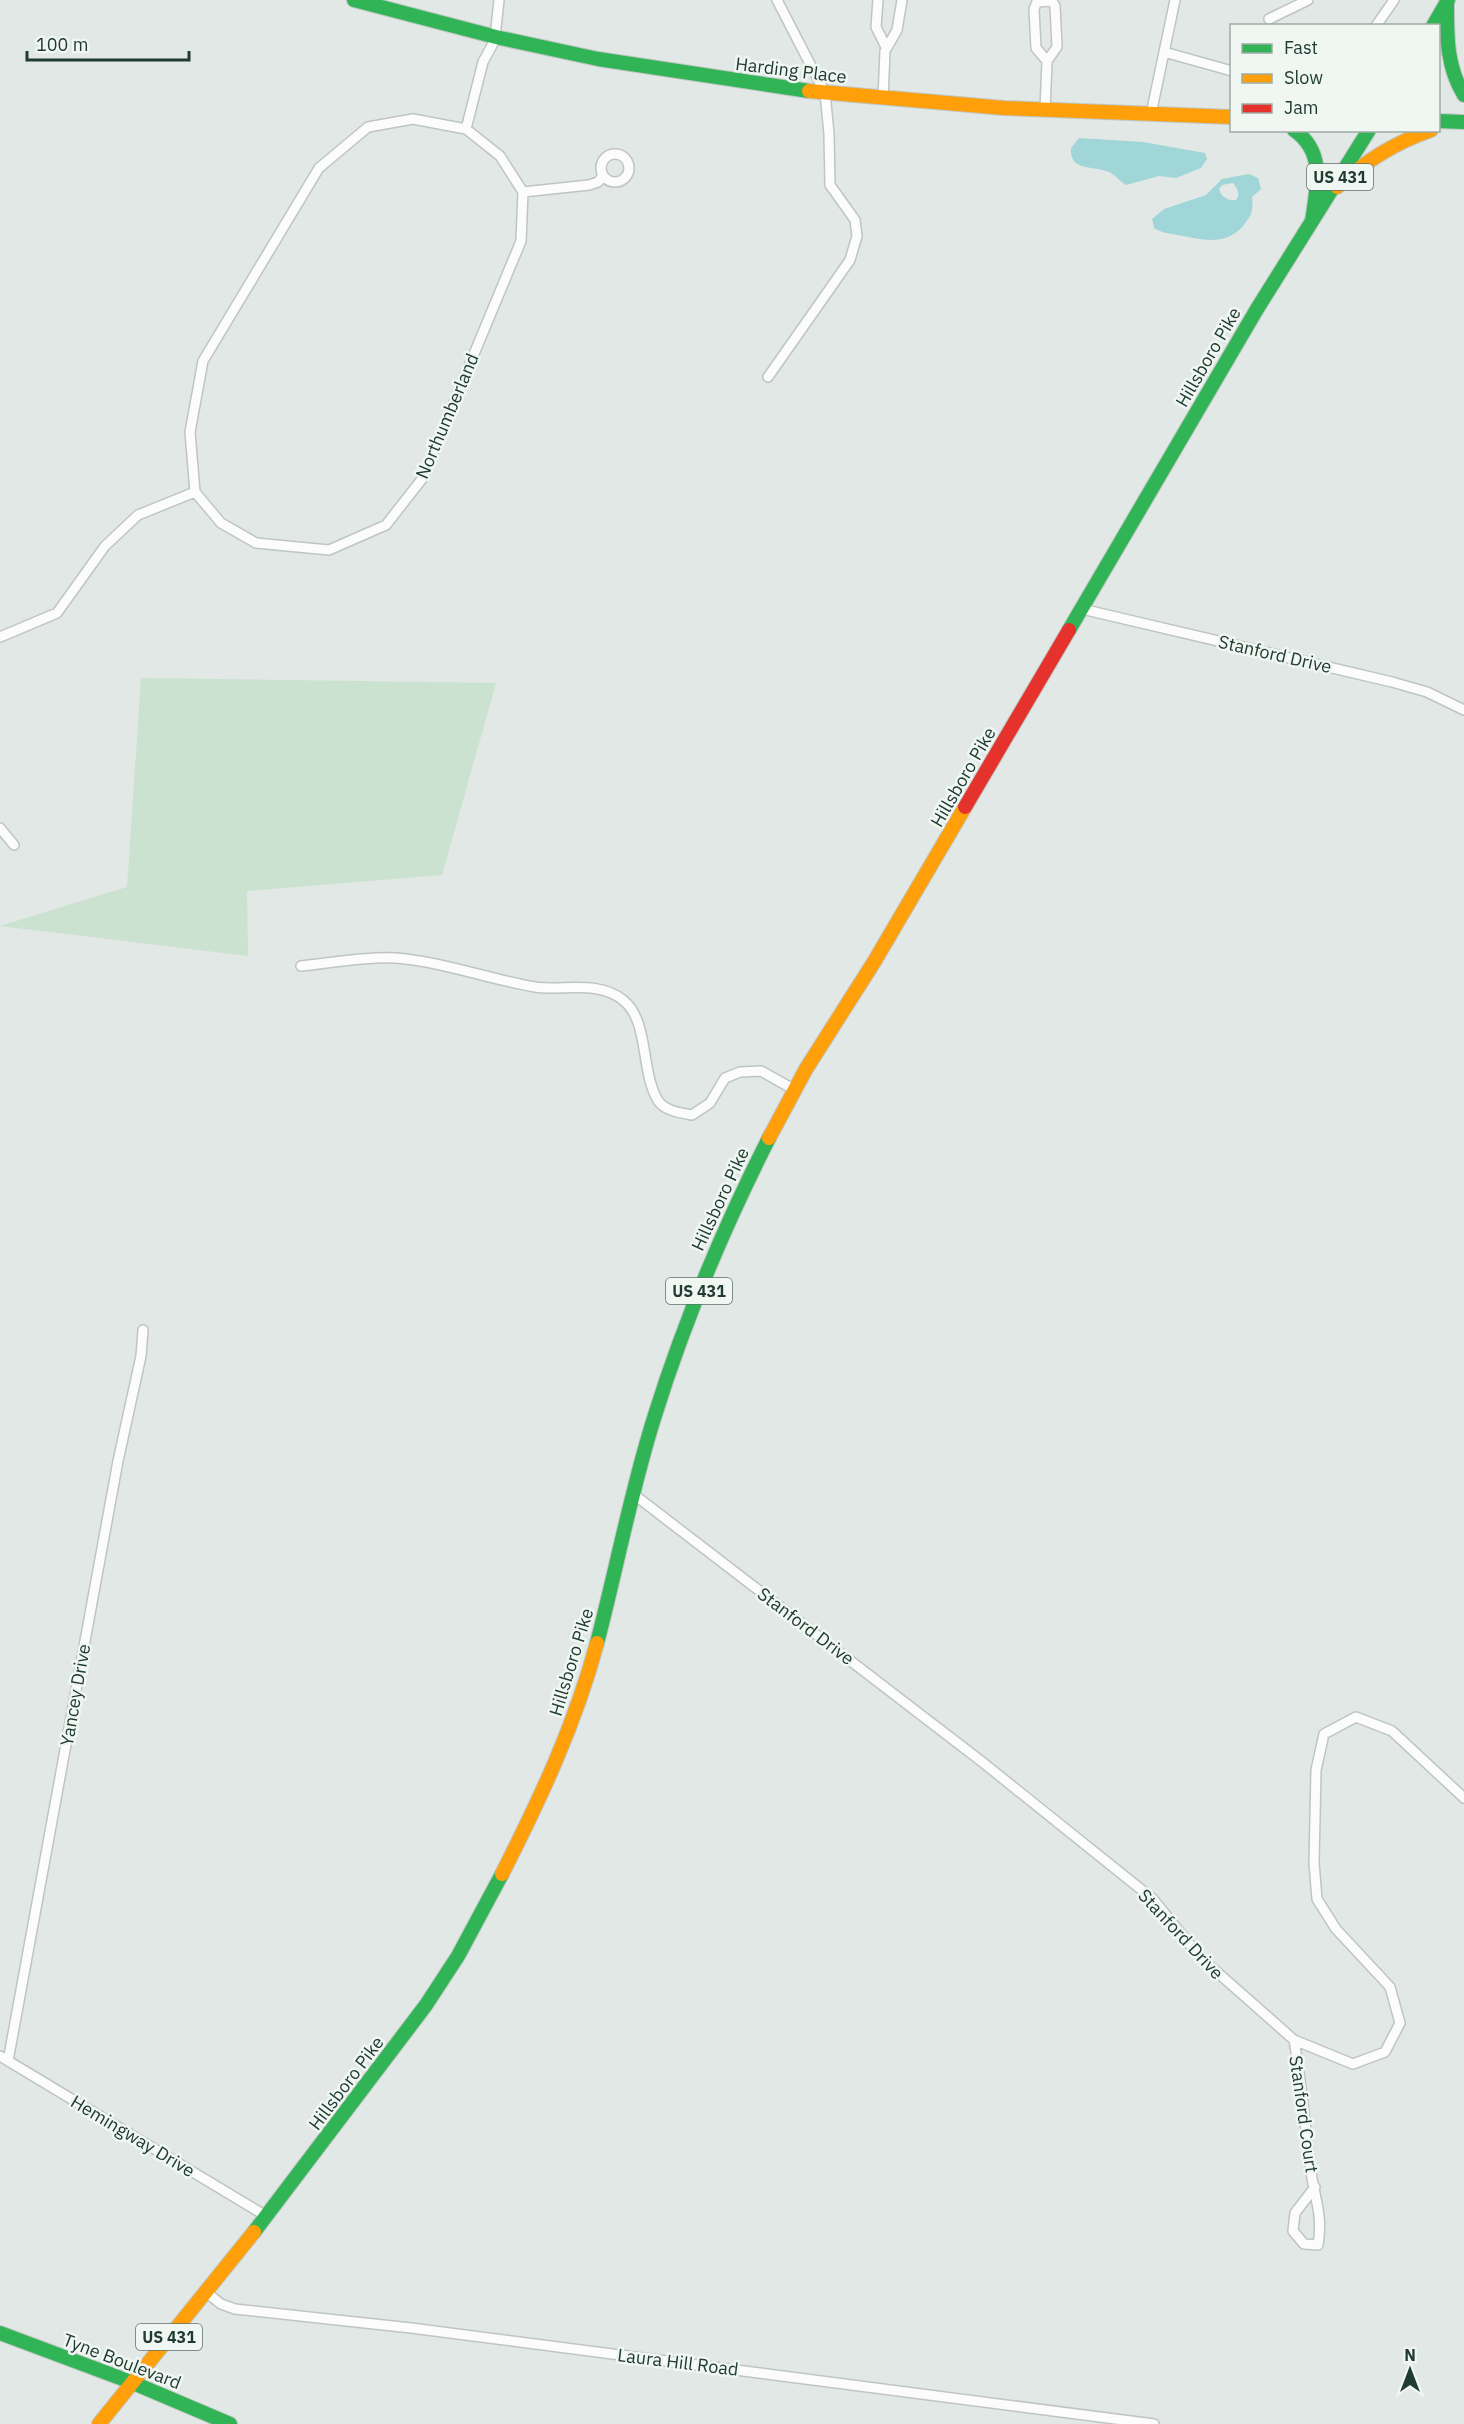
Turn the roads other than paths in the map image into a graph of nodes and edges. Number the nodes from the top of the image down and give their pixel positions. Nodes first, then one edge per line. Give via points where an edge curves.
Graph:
1 (354, 0) edge
2 (499, 0) edge
3 (777, 0) edge
4 (878, 0) edge
5 (902, 0) edge
6 (1175, 0) edge
7 (1308, 0) edge
8 (1394, 0) edge
9 (1448, 1) edge
10 (1269, 19) dead end
11 (1377, 24) edge
12 (1434, 24) edge
13 (496, 37) junction
14 (886, 47) junction
15 (1164, 52) junction
16 (1047, 61) junction
17 (1230, 70) edge
18 (825, 93) junction
19 (1464, 95) edge
20 (883, 98) junction
21 (1045, 110) junction
22 (1151, 114) junction
23 (1230, 117) edge
24 (1440, 121) edge
25 (1462, 122) edge
26 (1440, 128) edge
27 (466, 129) junction
28 (1298, 132) edge
29 (1368, 132) edge
30 (1426, 132) edge
31 (603, 176) dead end
32 (523, 192) junction
33 (1329, 195) junction
34 (1311, 222) junction
35 (768, 377) dead end
36 (195, 492) junction
37 (1082, 609) junction
38 (0, 637) edge
39 (1464, 710) edge
40 (0, 828) edge
41 (14, 844) dead end
42 (301, 966) dead end
43 (795, 1090) junction
44 (143, 1330) dead end
45 (632, 1493) junction
46 (1464, 1798) edge
47 (1293, 2040) junction
48 (4, 2058) edge
49 (1314, 2187) junction
50 (266, 2216) junction
51 (206, 2292) junction
52 (0, 2333) edge
53 (131, 2382) junction
54 (99, 2424) edge
55 (230, 2424) edge
56 (1154, 2424) edge

1 - 13 main road, Harding Place
2 - 13 street
3 - 18 street
4 - 14 street via 876,27
5 - 14 street via 897,30
6 - 15 street
7 - 10 street
8 - 11 street
9 - 12 main road
9 - 19 main road via 1447,45 1455,80
13 - 18 main road, Harding Place via 598,59
13 - 27 street via 483,62
14 - 20 street
15 - 17 street
15 - 22 street
16 - 16 street via 1057,47 1056,12 1052,1 1044,0 1037,2 1034,9 1036,48
16 - 21 street
18 - 20 main road, Harding Place
18 - 35 street via 830,184 855,220 857,236 850,260
20 - 21 main road, Harding Place
21 - 22 main road, Harding Place
22 - 23 main road, Harding Place
24 - 25 main road
25 - 26 main road
27 - 32 street via 500,156
27 - 36 street via 413,119 368,127 319,168 203,361 190,432
28 - 34 main road via 1316,157 1317,187
29 - 33 main road, Hillsboro Pike / US 431
30 - 33 main road via 1362,163
31 - 32 street via 589,185
32 - 36 street, Northumberland via 521,241 422,479 387,525 329,550 256,543 221,523
33 - 34 main road, Hillsboro Pike / US 431
34 - 37 main road, Hillsboro Pike / US 431
36 - 38 street via 138,515 105,546 57,613
37 - 39 street, Stanford Drive via 1392,682 1427,692
37 - 43 main road, Hillsboro Pike / US 431
40 - 41 street
42 - 43 street via 394,958 536,987 608,991 624,1000 636,1016 651,1082 660,1103 675,1112 692,1115 710,1103 725,1078 740,1072 761,1071
43 - 45 main road, Hillsboro Pike / US 431 via 717,1242 653,1418
44 - 48 street, Yancey Drive
45 - 47 street, Stanford Drive via 981,1761 1153,1899 1200,1957
45 - 50 main road, Hillsboro Pike / US 431 via 606,1613 586,1681 562,1747 516,1847 454,1964 390,2055
46 - 47 street, Stanford Drive via 1392,1731 1356,1717 1324,1734 1316,1770 1317,1899 1336,1929 1390,1987 1400,2023 1385,2052 1353,2064
47 - 49 street, Stanford Court
48 - 50 street, Hemingway Drive
49 - 49 street, Stanford Court via 1295,2213 1293,2231 1304,2244 1318,2245 1322,2225
50 - 51 main road, Hillsboro Pike / US 431
51 - 53 main road, Hillsboro Pike / US 431
51 - 56 street, Laura Hill Road via 221,2304 236,2309
52 - 53 main road, Tyne Boulevard
53 - 54 main road, Hillsboro Pike / US 431
53 - 55 main road, Tyne Boulevard

